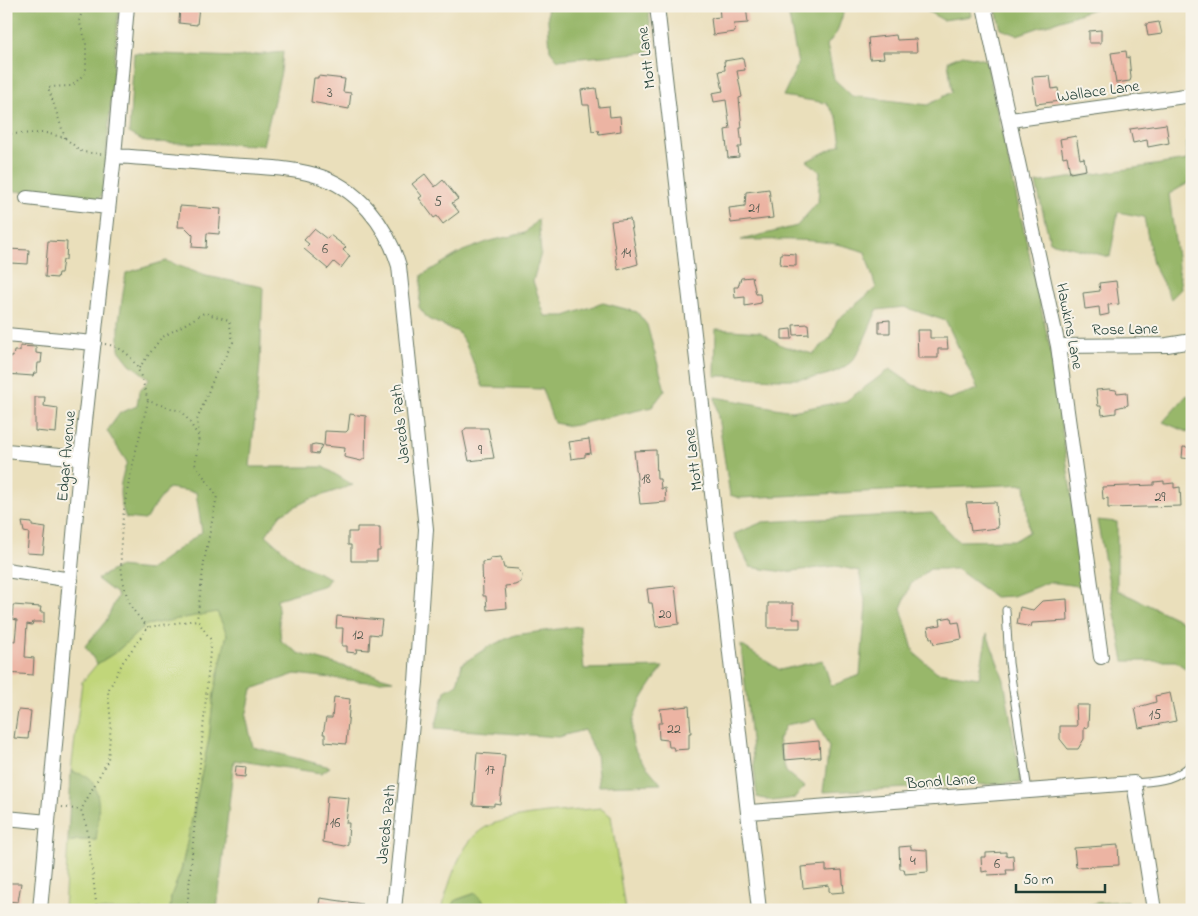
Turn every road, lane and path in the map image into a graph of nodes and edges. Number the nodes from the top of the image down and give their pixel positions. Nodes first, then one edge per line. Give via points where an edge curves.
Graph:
1 (84, 6) edge
2 (127, 6) edge
3 (657, 6) edge
4 (984, 6) edge
5 (1192, 95) edge
6 (1010, 120) junction
7 (6, 134) edge
8 (64, 138) junction
9 (114, 156) junction
10 (27, 198) dead end
11 (108, 207) junction
12 (6, 335) edge
13 (1192, 340) edge
14 (94, 342) junction
15 (1058, 346) junction
16 (139, 368) junction
17 (148, 401) junction
18 (199, 437) junction
19 (6, 451) edge
20 (81, 458) junction
21 (6, 570) edge
22 (72, 580) junction
23 (1006, 610) dead end
24 (197, 620) junction
25 (148, 627) junction
26 (1101, 657) dead end
27 (1192, 763) edge
28 (1134, 784) junction
29 (1028, 791) junction
30 (50, 805) junction
31 (81, 810) junction
32 (750, 812) junction
33 (6, 818) edge
34 (48, 822) junction
35 (40, 910) edge
36 (97, 910) edge
37 (187, 910) edge
38 (394, 910) edge
39 (760, 910) edge
40 (1154, 910) edge

1 - 8 path via 79,21 86,41 86,72 72,86 48,87
2 - 9 street, Edgar Avenue
3 - 32 street, Mott Lane
4 - 6 street, Hawkins Lane
5 - 6 street, Wallace Lane
6 - 15 street, Hawkins Lane
7 - 8 path via 46,133
8 - 9 path via 82,152
9 - 11 street, Edgar Avenue
9 - 38 street, Jareds Path via 283,169 316,175 342,187 362,203 388,236 395,251 426,529 416,682
10 - 11 street
11 - 14 street, Edgar Avenue
12 - 14 street
13 - 15 street, Rose Lane via 1167,345
14 - 16 path via 119,346
14 - 20 street, Edgar Avenue
15 - 26 street, Hawkins Lane
16 - 17 path
16 - 18 path via 161,338 204,313 229,320 233,342 215,375 197,420
17 - 18 path via 183,412
17 - 25 path via 125,500 121,565 131,607
18 - 24 path via 195,464 218,496 204,562
19 - 20 street
20 - 22 street, Edgar Avenue
21 - 22 street
22 - 30 street, Edgar Avenue
23 - 29 lane via 1009,663
24 - 25 path
24 - 37 path via 211,640
25 - 31 path via 122,662 108,691 112,724 108,760
27 - 28 lane via 1184,772 1168,780
28 - 29 street, Bond Lane
28 - 40 street
29 - 32 street, Bond Lane
30 - 31 path
30 - 34 street, Edgar Avenue
31 - 36 path via 88,828
32 - 39 street, Mott Lane
33 - 34 street
34 - 35 street, Edgar Avenue

